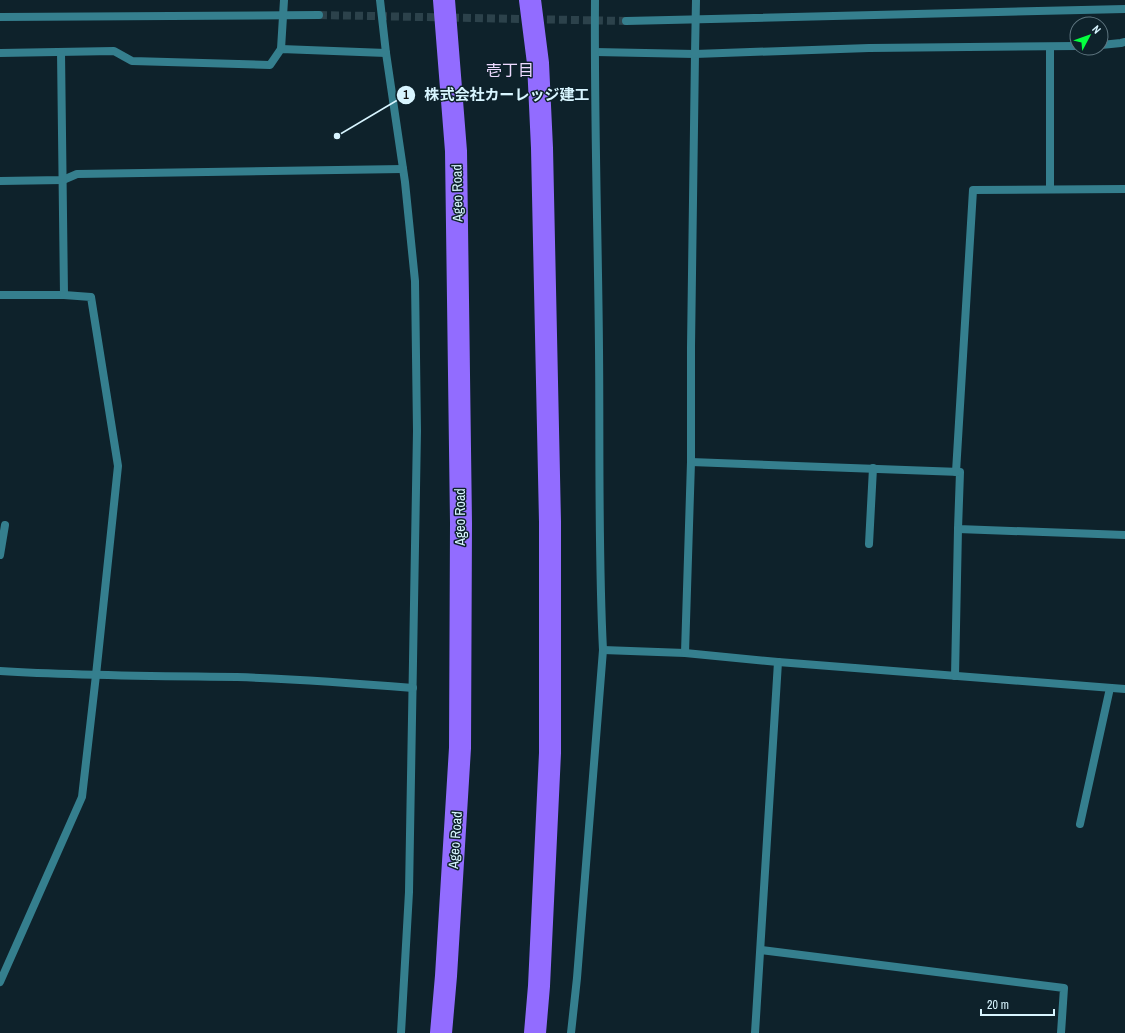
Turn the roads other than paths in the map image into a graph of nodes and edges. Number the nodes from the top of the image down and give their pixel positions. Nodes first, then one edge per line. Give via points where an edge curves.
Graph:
1 (284, 0) edge
2 (380, 0) edge
3 (444, 0) edge
4 (530, 0) edge
5 (595, 0) edge
6 (696, 0) edge
7 (1125, 9) edge
8 (319, 15) tunnel mouth
9 (0, 17) edge
10 (626, 21) tunnel mouth
11 (1125, 42) edge
12 (1109, 44) edge
13 (1069, 46) edge
14 (1050, 47) junction
15 (281, 49) junction
16 (61, 52) junction
17 (595, 52) junction
18 (0, 53) edge
19 (26, 53) junction
20 (386, 53) junction
21 (695, 54) junction
22 (0, 58) edge
23 (403, 169) junction
24 (63, 180) junction
25 (0, 181) edge
26 (1050, 189) junction
27 (1125, 189) edge
28 (0, 295) edge
29 (64, 295) junction
30 (691, 462) junction
31 (873, 468) junction
32 (956, 472) junction
33 (5, 525) dead end
34 (958, 529) junction
35 (1125, 535) edge
36 (869, 544) dead end
37 (0, 555) edge
38 (603, 650) junction
39 (685, 653) junction
40 (778, 662) junction
41 (0, 671) edge
42 (96, 675) junction
43 (955, 676) junction
44 (413, 688) junction
45 (1110, 688) junction
46 (1125, 689) edge
47 (1080, 824) dead end
48 (761, 950) junction
49 (0, 982) edge
50 (400, 1033) edge
51 (441, 1033) edge
52 (534, 1033) edge
53 (571, 1033) edge
54 (755, 1033) edge
55 (1061, 1033) edge

1 - 15 street, bridge
2 - 20 street
3 - 51 highway, Ageo Road via 456,150 461,523 460,748
4 - 52 highway via 538,63 542,148 550,522 550,753 539,986
5 - 17 street
6 - 21 street, bridge
7 - 10 street
8 - 9 street
11 - 12 street
13 - 14 street
14 - 21 street via 869,48
14 - 26 street
15 - 16 street via 270,65 132,61 114,50
15 - 20 street
16 - 19 street
16 - 24 street
17 - 21 street
17 - 38 street
18 - 19 street
19 - 22 street
20 - 23 street
21 - 30 street
23 - 24 street via 77,174
23 - 44 street via 415,281 417,431
24 - 25 street
24 - 29 street
26 - 27 street
26 - 32 street via 973,190
28 - 29 street
29 - 42 street via 92,297 118,466
30 - 31 street
30 - 39 street
31 - 32 street
31 - 36 street
32 - 34 street via 960,472
33 - 37 street
34 - 35 street
34 - 43 street
38 - 39 street
38 - 53 street
39 - 40 street
40 - 43 street
40 - 48 street
41 - 42 street
42 - 44 street via 277,679
42 - 49 street via 82,797
43 - 45 street
44 - 50 street via 409,892
45 - 46 street
45 - 47 street
48 - 54 street
48 - 55 street via 1064,988

